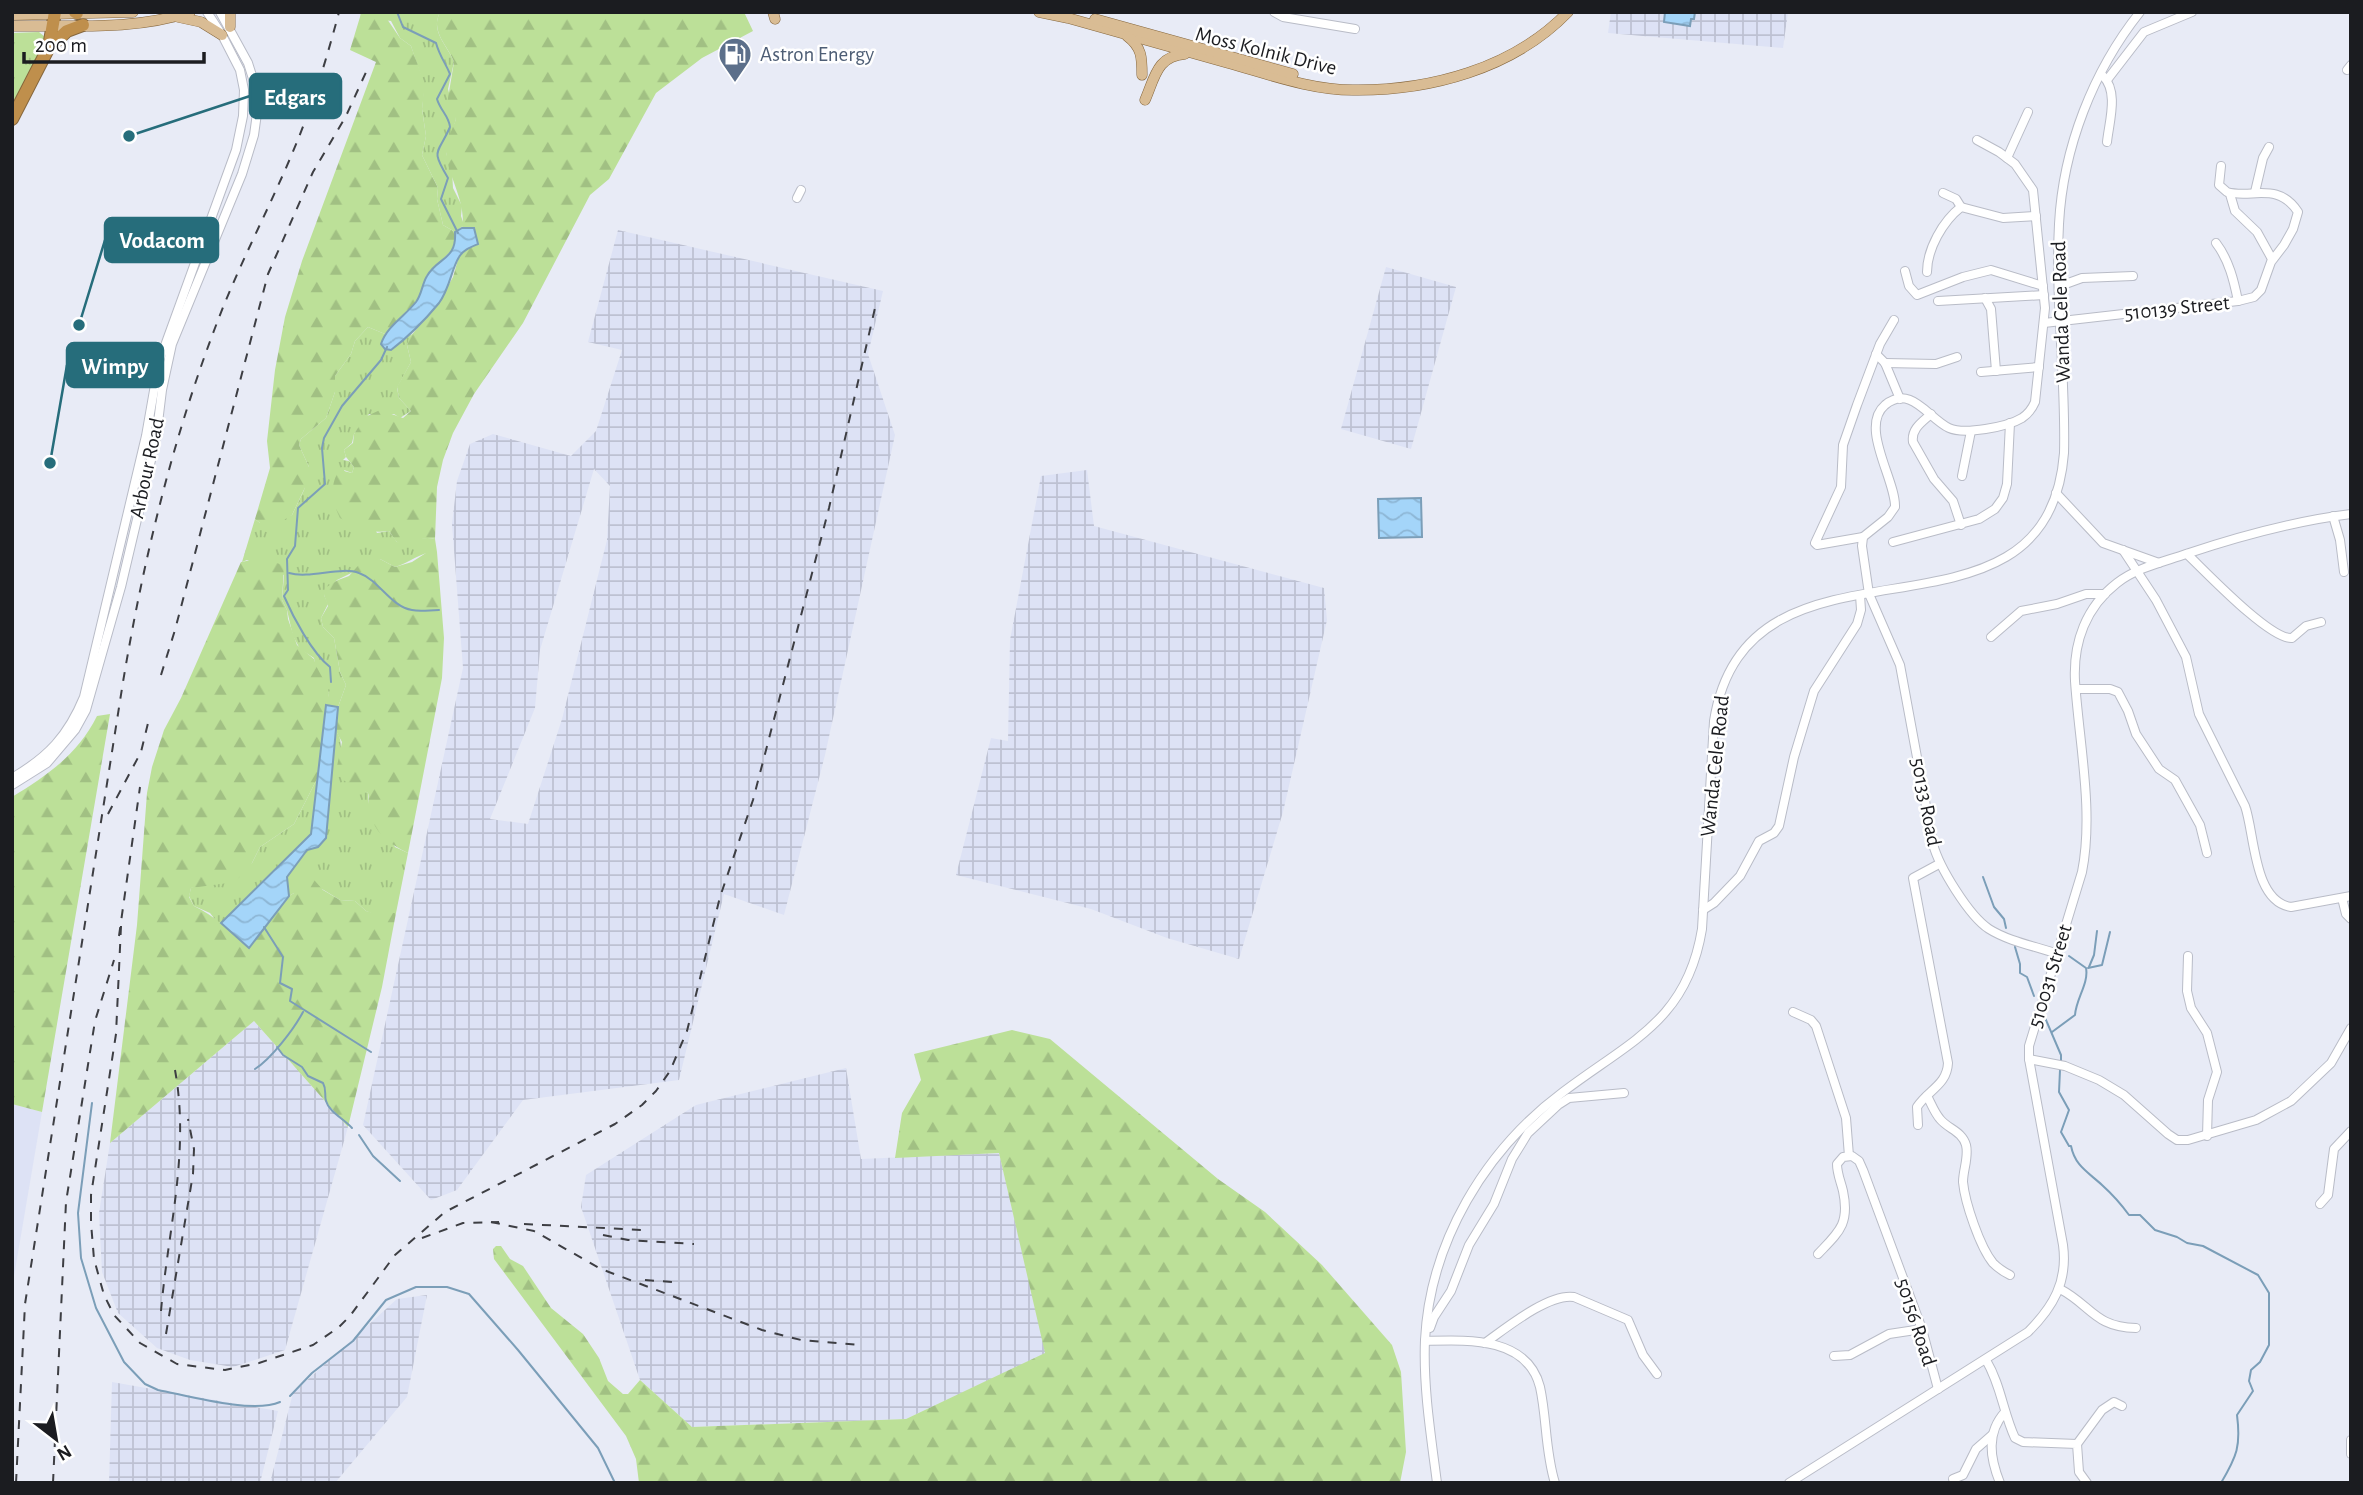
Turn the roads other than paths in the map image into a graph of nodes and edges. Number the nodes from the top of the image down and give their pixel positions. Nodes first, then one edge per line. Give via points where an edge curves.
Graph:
1 (133, 12) edge
2 (190, 12) edge
3 (207, 12) edge
4 (220, 12) edge
5 (230, 12) edge
6 (1039, 12) edge
7 (1071, 12) edge
8 (1274, 12) edge
9 (1568, 12) edge
10 (2192, 12) edge
11 (2139, 13) edge
12 (15, 15) edge
13 (177, 16) junction
14 (54, 17) edge
15 (78, 17) edge
16 (14, 26) edge
17 (1355, 29) dead end
18 (226, 31) junction
19 (1121, 33) junction
20 (49, 47) junction
21 (1193, 53) junction
22 (1142, 75) dead end
23 (2104, 77) junction
24 (1364, 89) junction
25 (1146, 100) dead end
26 (2028, 112) dead end
27 (12, 119) edge
28 (1977, 140) dead end
29 (2108, 142) dead end
30 (2269, 146) dead end
31 (2007, 158) junction
32 (2221, 166) dead end
33 (2255, 192) junction
34 (1944, 193) dead end
35 (2230, 194) junction
36 (1961, 207) junction
37 (2036, 216) junction
38 (2216, 243) dead end
39 (2272, 259) junction
40 (1905, 271) dead end
41 (1927, 272) dead end
42 (2133, 275) dead end
43 (2060, 286) junction
44 (2043, 291) junction
45 (1985, 298) junction
46 (1938, 301) dead end
47 (2238, 301) junction
48 (179, 314) junction
49 (1894, 320) dead end
50 (2061, 320) junction
51 (2044, 323) junction
52 (1876, 354) junction
53 (1957, 357) dead end
54 (1885, 363) junction
55 (2039, 367) junction
56 (1996, 371) junction
57 (1981, 372) dead end
58 (1900, 399) junction
59 (1931, 414) junction
60 (2010, 423) junction
61 (1971, 431) junction
62 (1962, 476) dead end
63 (2056, 493) junction
64 (2351, 514) edge
65 (2333, 516) junction
66 (1961, 525) junction
67 (1863, 537) junction
68 (1893, 542) dead end
69 (2123, 550) junction
70 (2187, 554) junction
71 (2159, 563) junction
72 (2138, 571) junction
73 (2344, 572) dead end
74 (2105, 594) junction
75 (1865, 595) junction
76 (2321, 622) dead end
77 (1991, 637) dead end
78 (2076, 689) junction
79 (12, 778) edge
80 (12, 785) edge
81 (2207, 853) dead end
82 (1939, 864) junction
83 (2346, 897) edge
84 (1703, 909) junction
85 (2351, 919) edge
86 (2055, 953) junction
87 (2189, 956) dead end
88 (1793, 1012) dead end
89 (2351, 1028) edge
90 (2029, 1059) junction
91 (1624, 1093) dead end
92 (1927, 1096) junction
93 (1918, 1125) dead end
94 (2351, 1131) edge
95 (2207, 1136) junction
96 (1849, 1156) junction
97 (2320, 1203) dead end
98 (1818, 1254) dead end
99 (2010, 1275) dead end
100 (2060, 1289) junction
101 (2136, 1328) dead end
102 (1922, 1329) junction
103 (1427, 1341) junction
104 (1485, 1343) junction
105 (1833, 1356) dead end
106 (1986, 1360) junction
107 (1657, 1374) dead end
108 (1938, 1389) junction
109 (2122, 1406) dead end
110 (2005, 1412) junction
111 (1992, 1435) junction
112 (2351, 1440) edge
113 (2077, 1444) junction
114 (2351, 1454) edge
115 (1953, 1479) dead end
116 (1437, 1483) edge
117 (1555, 1483) edge
118 (1789, 1483) edge
119 (2000, 1483) edge
120 (2087, 1483) edge

1 - 15 main road
2 - 13 main road
3 - 18 street, Arbour Road
4 - 18 street, Arbour Road
5 - 18 main road
6 - 19 main road, Moss Kolnik Drive
7 - 24 main road, Moss Kolnik Drive via 1285,72
8 - 17 street
9 - 24 main road, Moss Kolnik Drive via 1535,40 1470,72 1415,85
10 - 23 street via 2144,32
11 - 23 street, Wanda Cele Road
12 - 14 main road
13 - 15 main road via 134,24
13 - 18 main road
14 - 15 main road
14 - 16 main road
14 - 20 highway
15 - 20 highway
18 - 48 street, Arbour Road via 240,69 243,116 236,150
18 - 48 street, Arbour Road via 248,63 255,85 254,135 237,186
19 - 21 main road, Moss Kolnik Drive
19 - 22 main road via 1139,47
20 - 27 highway
21 - 24 main road, Moss Kolnik Drive via 1307,84
21 - 25 main road via 1164,61
23 - 29 street via 2112,99
23 - 43 street, Wanda Cele Road via 2079,123 2065,176 2059,223
26 - 31 street
28 - 31 street
30 - 33 street
31 - 37 street via 2031,185
32 - 35 street via 2219,185
33 - 35 street, 510139 Street
33 - 39 street, 510139 Street via 2278,196 2298,212 2284,245
34 - 36 street
35 - 39 street via 2235,211 2257,232
36 - 37 street via 2003,218
36 - 41 street via 1943,227
37 - 44 street
38 - 47 street via 2232,275
39 - 47 street, 510139 Street via 2258,294
40 - 44 street via 1912,292 1919,296 1991,270
42 - 43 street via 2082,278
43 - 50 street, Wanda Cele Road
44 - 45 street
44 - 51 street
45 - 46 street
45 - 56 street via 1991,309
47 - 50 street, 510139 Street
48 - 79 street, Arbour Road via 159,362 84,697 57,744
48 - 80 street, Arbour Road via 156,439 86,710 47,763
49 - 52 street
50 - 51 street, 510139 Street
50 - 63 street, Wanda Cele Road via 2064,453
51 - 55 street
52 - 54 street
52 - 67 street via 1843,445 1841,487 1815,543
53 - 54 street via 1936,363
54 - 58 street
55 - 56 street
55 - 60 street via 2033,405 2025,416
56 - 57 street
58 - 59 street via 1917,402
58 - 67 street via 1883,407 1876,423 1895,507
59 - 61 street via 1950,429
59 - 66 street via 1916,429 1913,442 1934,479 1954,501
60 - 61 street
60 - 66 street via 2003,498 1985,517
61 - 62 street
63 - 69 street via 2098,539
63 - 75 street, Wanda Cele Road via 2037,528 2003,559 1963,576
64 - 65 street, 510031 Street
65 - 70 street, 510031 Street via 2264,530
65 - 73 street
66 - 68 street
67 - 75 street
69 - 71 street
69 - 72 street
70 - 71 street, 510031 Street
70 - 76 street via 2250,614 2283,637 2292,638 2306,626
71 - 72 street, 510031 Street
72 - 74 street, 510031 Street
72 - 83 street via 2186,657 2199,714 2245,806 2256,861 2272,897 2291,907
74 - 77 street via 2087,594 2021,611
74 - 78 street, 510031 Street via 2088,614 2079,636
75 - 82 street, 50133 Road via 1900,665
75 - 84 street via 1857,624 1814,691 1777,830 1759,841 1740,876
75 - 84 street, Wanda Cele Road via 1811,605 1776,621 1754,638 1729,670 1714,721
78 - 81 street via 2118,692 2136,734 2159,769 2175,780 2200,825
78 - 86 street, 510031 Street via 2086,852
82 - 86 street, 50133 Road via 1987,928
82 - 92 street via 1913,878 1947,1051 1948,1069
83 - 85 street via 2346,914
84 - 103 street, Wanda Cele Road via 1694,964 1674,1003 1652,1026 1541,1109 1481,1176 1442,1253 1429,1308
86 - 90 street, 510031 Street
87 - 95 street via 2191,1008 2207,1033 2217,1072 2208,1100
88 - 96 street via 1816,1026 1846,1118
89 - 95 street via 2331,1063 2291,1101
90 - 95 street via 2065,1066 2099,1080 2124,1095 2173,1138
90 - 100 street, 510031 Street via 2064,1257
91 - 103 street via 1569,1098 1528,1133 1434,1317
92 - 93 street via 1916,1111
92 - 99 street via 1940,1120 1965,1142 1964,1185 1974,1222 1990,1259
94 - 97 street via 2334,1149 2328,1195
96 - 98 street via 1838,1164 1845,1220
96 - 102 street, 50156 Road via 1859,1161 1863,1170
100 - 101 street via 2104,1321
100 - 106 street, 510031 Street via 2043,1318
102 - 105 street via 1889,1334 1850,1355
102 - 108 street, 50156 Road
103 - 104 street
103 - 116 street, Wanda Cele Road via 1427,1397
104 - 107 street via 1526,1315 1566,1296 1626,1318
104 - 117 street via 1515,1351 1534,1371
106 - 108 street, 510031 Street
106 - 110 street via 1999,1385
108 - 118 street, 510031 Street
109 - 113 street via 2114,1402 2106,1406
110 - 111 street
110 - 113 street via 2018,1440
111 - 115 street via 1976,1449 1963,1475
111 - 119 street via 1991,1454
112 - 114 street
113 - 120 street via 2079,1472

